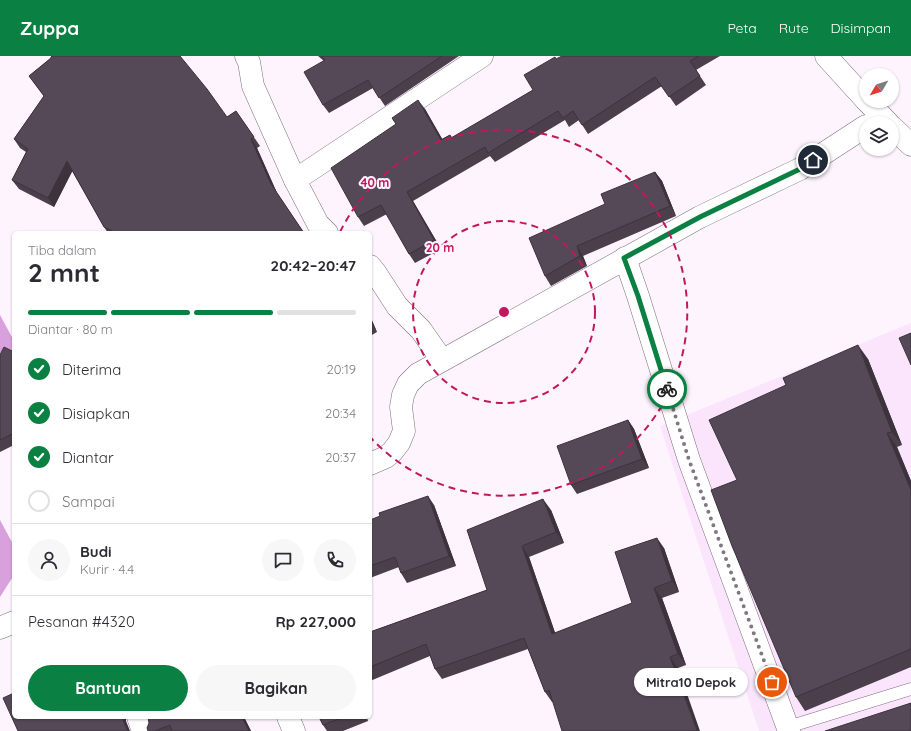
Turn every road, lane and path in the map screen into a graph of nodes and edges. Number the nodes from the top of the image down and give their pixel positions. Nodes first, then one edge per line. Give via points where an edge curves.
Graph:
1 (482, 56) edge
2 (826, 56) edge
3 (250, 58) edge
4 (875, 116) edge
5 (859, 129) edge
6 (899, 135) edge
7 (911, 145) edge
8 (295, 180) junction
9 (325, 231) edge
10 (624, 258) junction
11 (372, 268) edge
12 (442, 360) junction
13 (372, 463) edge
14 (12, 623) edge
15 (0, 628) edge
16 (911, 689) edge
17 (139, 719) edge
18 (289, 719) edge
19 (789, 729) edge
20 (143, 731) edge
21 (294, 731) edge

1 - 8 street
2 - 4 street
3 - 8 street via 253,86
5 - 10 street via 800,169 700,217
6 - 7 street
8 - 9 street via 318,224
10 - 12 street
10 - 19 street via 689,460
11 - 12 street via 397,306 421,330
12 - 13 street via 418,374 408,384 401,407 404,431 399,443 386,457
14 - 15 street
16 - 19 lane
17 - 20 street
18 - 21 street

